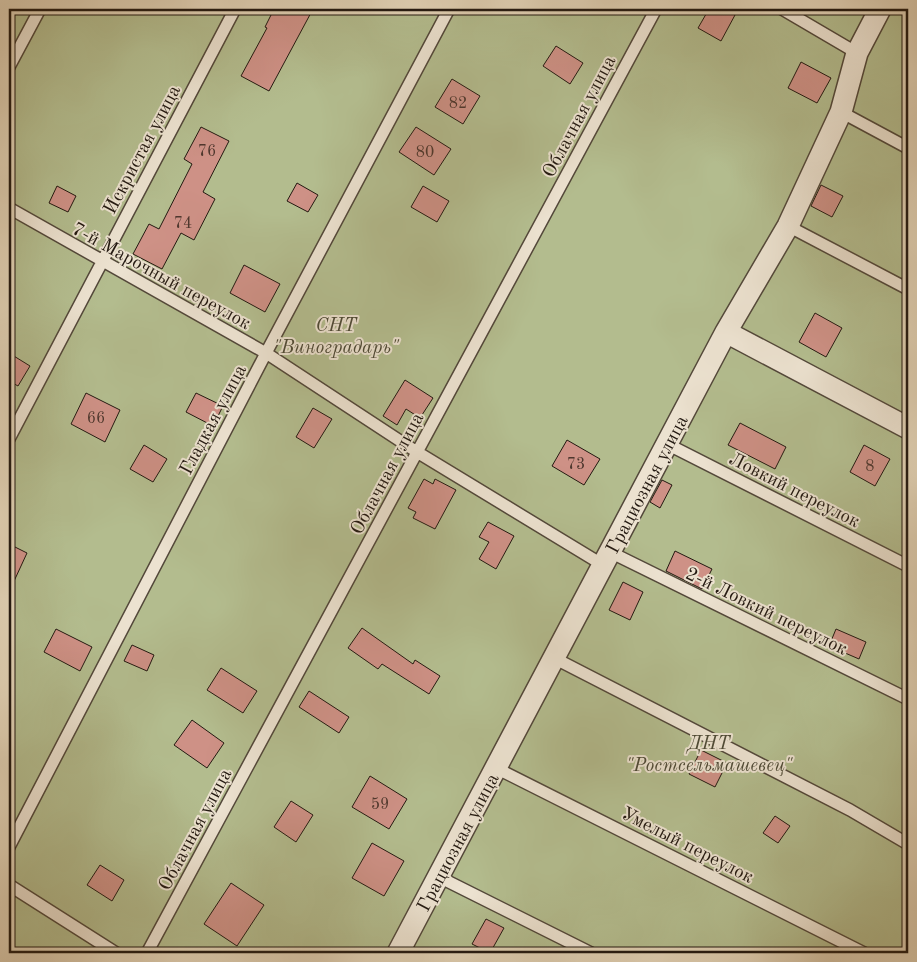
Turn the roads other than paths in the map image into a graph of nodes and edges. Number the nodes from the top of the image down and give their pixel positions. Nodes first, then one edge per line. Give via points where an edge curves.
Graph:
1 (40, 9) edge
2 (235, 9) edge
3 (449, 9) edge
4 (656, 9) edge
5 (782, 9) edge
6 (880, 9) edge
7 (858, 53) junction
8 (9, 67) edge
9 (841, 112) junction
10 (908, 148) edge
11 (9, 208) edge
12 (788, 226) junction
13 (101, 261) junction
14 (908, 289) edge
15 (726, 332) junction
16 (266, 353) junction
17 (908, 428) edge
18 (9, 439) edge
19 (667, 444) junction
20 (417, 452) junction
21 (606, 558) junction
22 (908, 566) edge
23 (554, 658) junction
24 (908, 698) edge
25 (496, 768) junction
26 (908, 844) edge
27 (9, 847) edge
28 (439, 876) junction
29 (9, 885) edge
30 (116, 953) edge
31 (147, 953) edge
32 (398, 953) edge
33 (591, 953) edge
34 (864, 953) edge

1 - 8 lane
2 - 13 lane, Искристая улица
3 - 16 lane, Гладкая улица
4 - 20 lane, Облачная улица
5 - 7 lane
6 - 7 street, Грациозная улица
7 - 9 street, Грациозная улица
9 - 10 lane
9 - 12 street, Грациозная улица
11 - 13 lane, 7-й Марочный переулок
12 - 14 lane
12 - 15 street, Грациозная улица
13 - 16 lane, 7-й Марочный переулок
13 - 18 lane, Искристая улица
15 - 17 street
15 - 19 street, Грациозная улица
16 - 20 lane, 7-й Марочный переулок
16 - 27 lane, Гладкая улица
19 - 21 street, Грациозная улица
19 - 22 lane, Ловкий переулок
20 - 21 lane, 7-й Марочный переулок
20 - 31 lane, Облачная улица
21 - 23 street, Грациозная улица
21 - 24 lane, 2-й Ловкий переулок
23 - 25 street, Грациозная улица
23 - 26 lane via 850,810
25 - 28 street, Грациозная улица
25 - 34 lane, Умелый переулок
28 - 32 street, Грациозная улица
28 - 33 lane
29 - 30 lane

